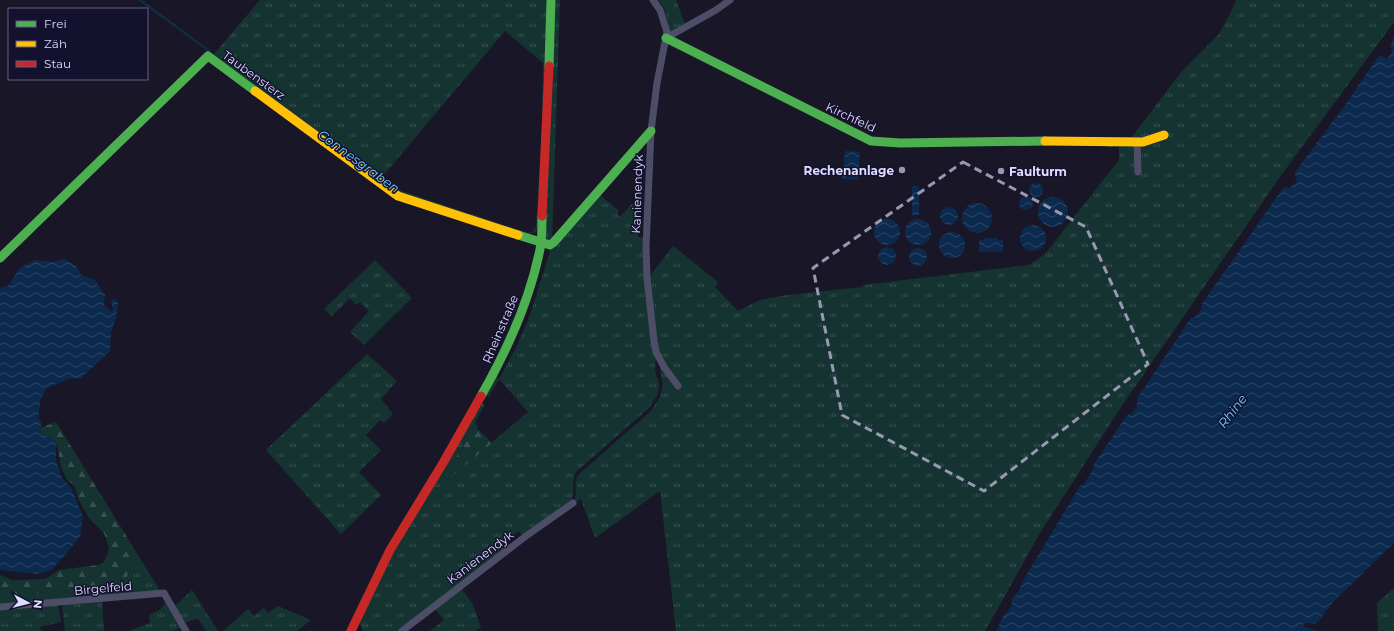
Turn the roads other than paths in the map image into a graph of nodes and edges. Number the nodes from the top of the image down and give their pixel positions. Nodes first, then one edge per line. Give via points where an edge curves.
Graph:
1 (551, 0) edge
2 (653, 0) edge
3 (730, 0) edge
4 (666, 38) junction
5 (651, 131) junction
6 (1164, 135) dead end
7 (1137, 142) junction
8 (1138, 172) dead end
9 (541, 243) junction
10 (0, 258) edge
11 (678, 386) dead end
12 (573, 503) dead end
13 (0, 607) edge
14 (353, 630) edge
15 (186, 631) edge
16 (402, 631) edge

1 - 9 street, Rheinstraße
2 - 4 street, Kanienendyk via 660,10 667,32
3 - 4 street
4 - 5 street, Kanienendyk
4 - 7 street, Kirchfeld via 871,141
5 - 9 street via 554,242 550,245
5 - 11 street, Kanienendyk via 646,247 651,317 656,352
6 - 7 street, Kirchfeld
7 - 8 street
9 - 10 street, Taubensterz via 398,196 208,56
9 - 14 street, Rheinstraße via 518,323 499,364 390,550
12 - 16 street, Kanienendyk
13 - 15 street, Birgelfeld via 164,593

